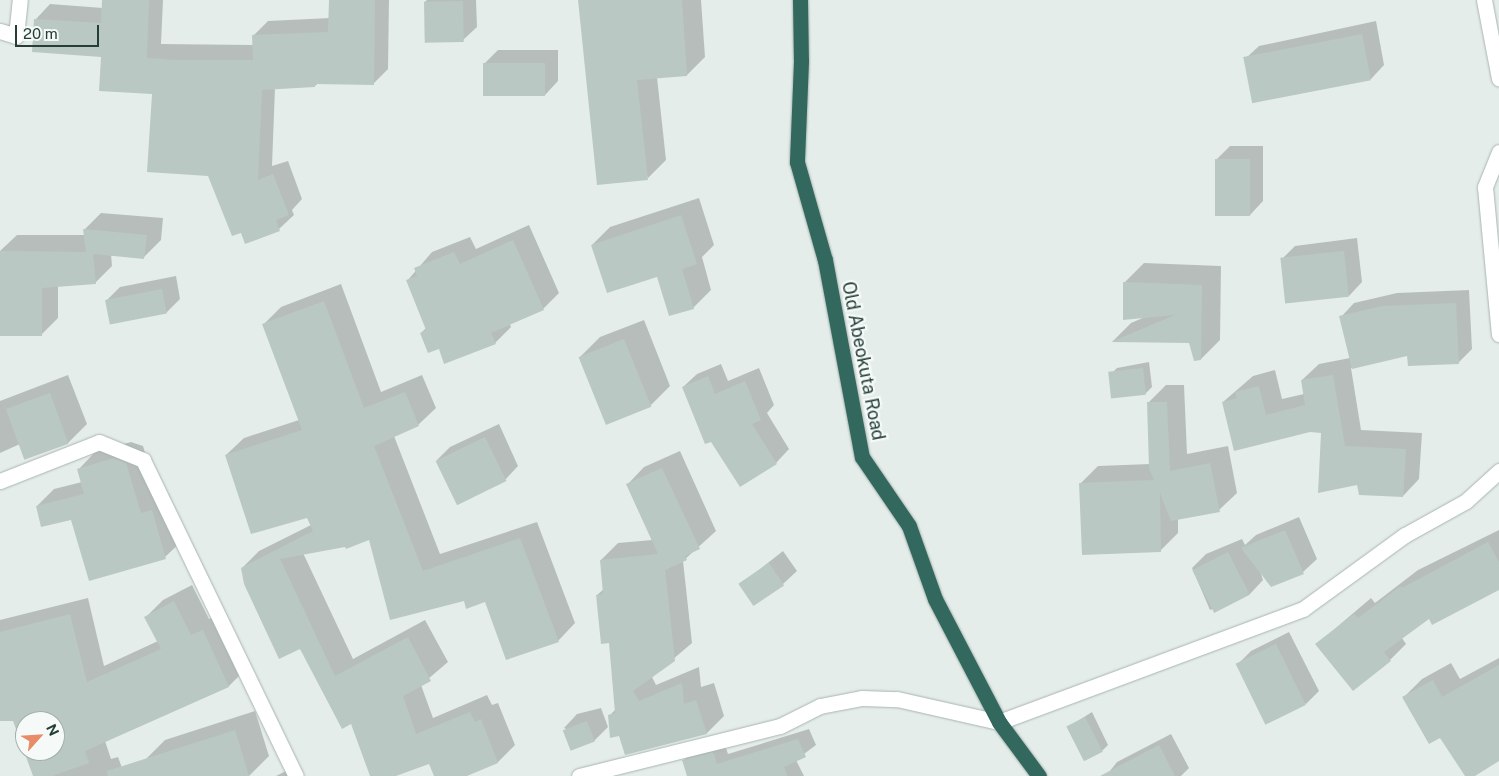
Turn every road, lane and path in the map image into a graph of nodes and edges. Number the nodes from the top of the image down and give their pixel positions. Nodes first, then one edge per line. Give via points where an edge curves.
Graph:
1 (20, 0) edge
2 (800, 0) edge
3 (1484, 0) edge
4 (0, 31) edge
5 (1499, 79) edge
6 (1499, 152) edge
7 (1499, 334) edge
8 (1499, 471) edge
9 (0, 481) edge
10 (999, 722) junction
11 (296, 776) edge
12 (578, 776) edge
13 (1039, 776) edge

1 - 4 street via 16,36
2 - 10 highway, Old Abeokuta Road via 797,162 825,260 862,457 909,526 935,599
3 - 5 street
6 - 7 street via 1485,188
8 - 10 street via 1466,501 1374,555 1303,609
9 - 11 street via 99,442 143,460
10 - 12 street via 897,699 862,698 820,706 780,726
10 - 13 highway, Old Abeokuta Road

